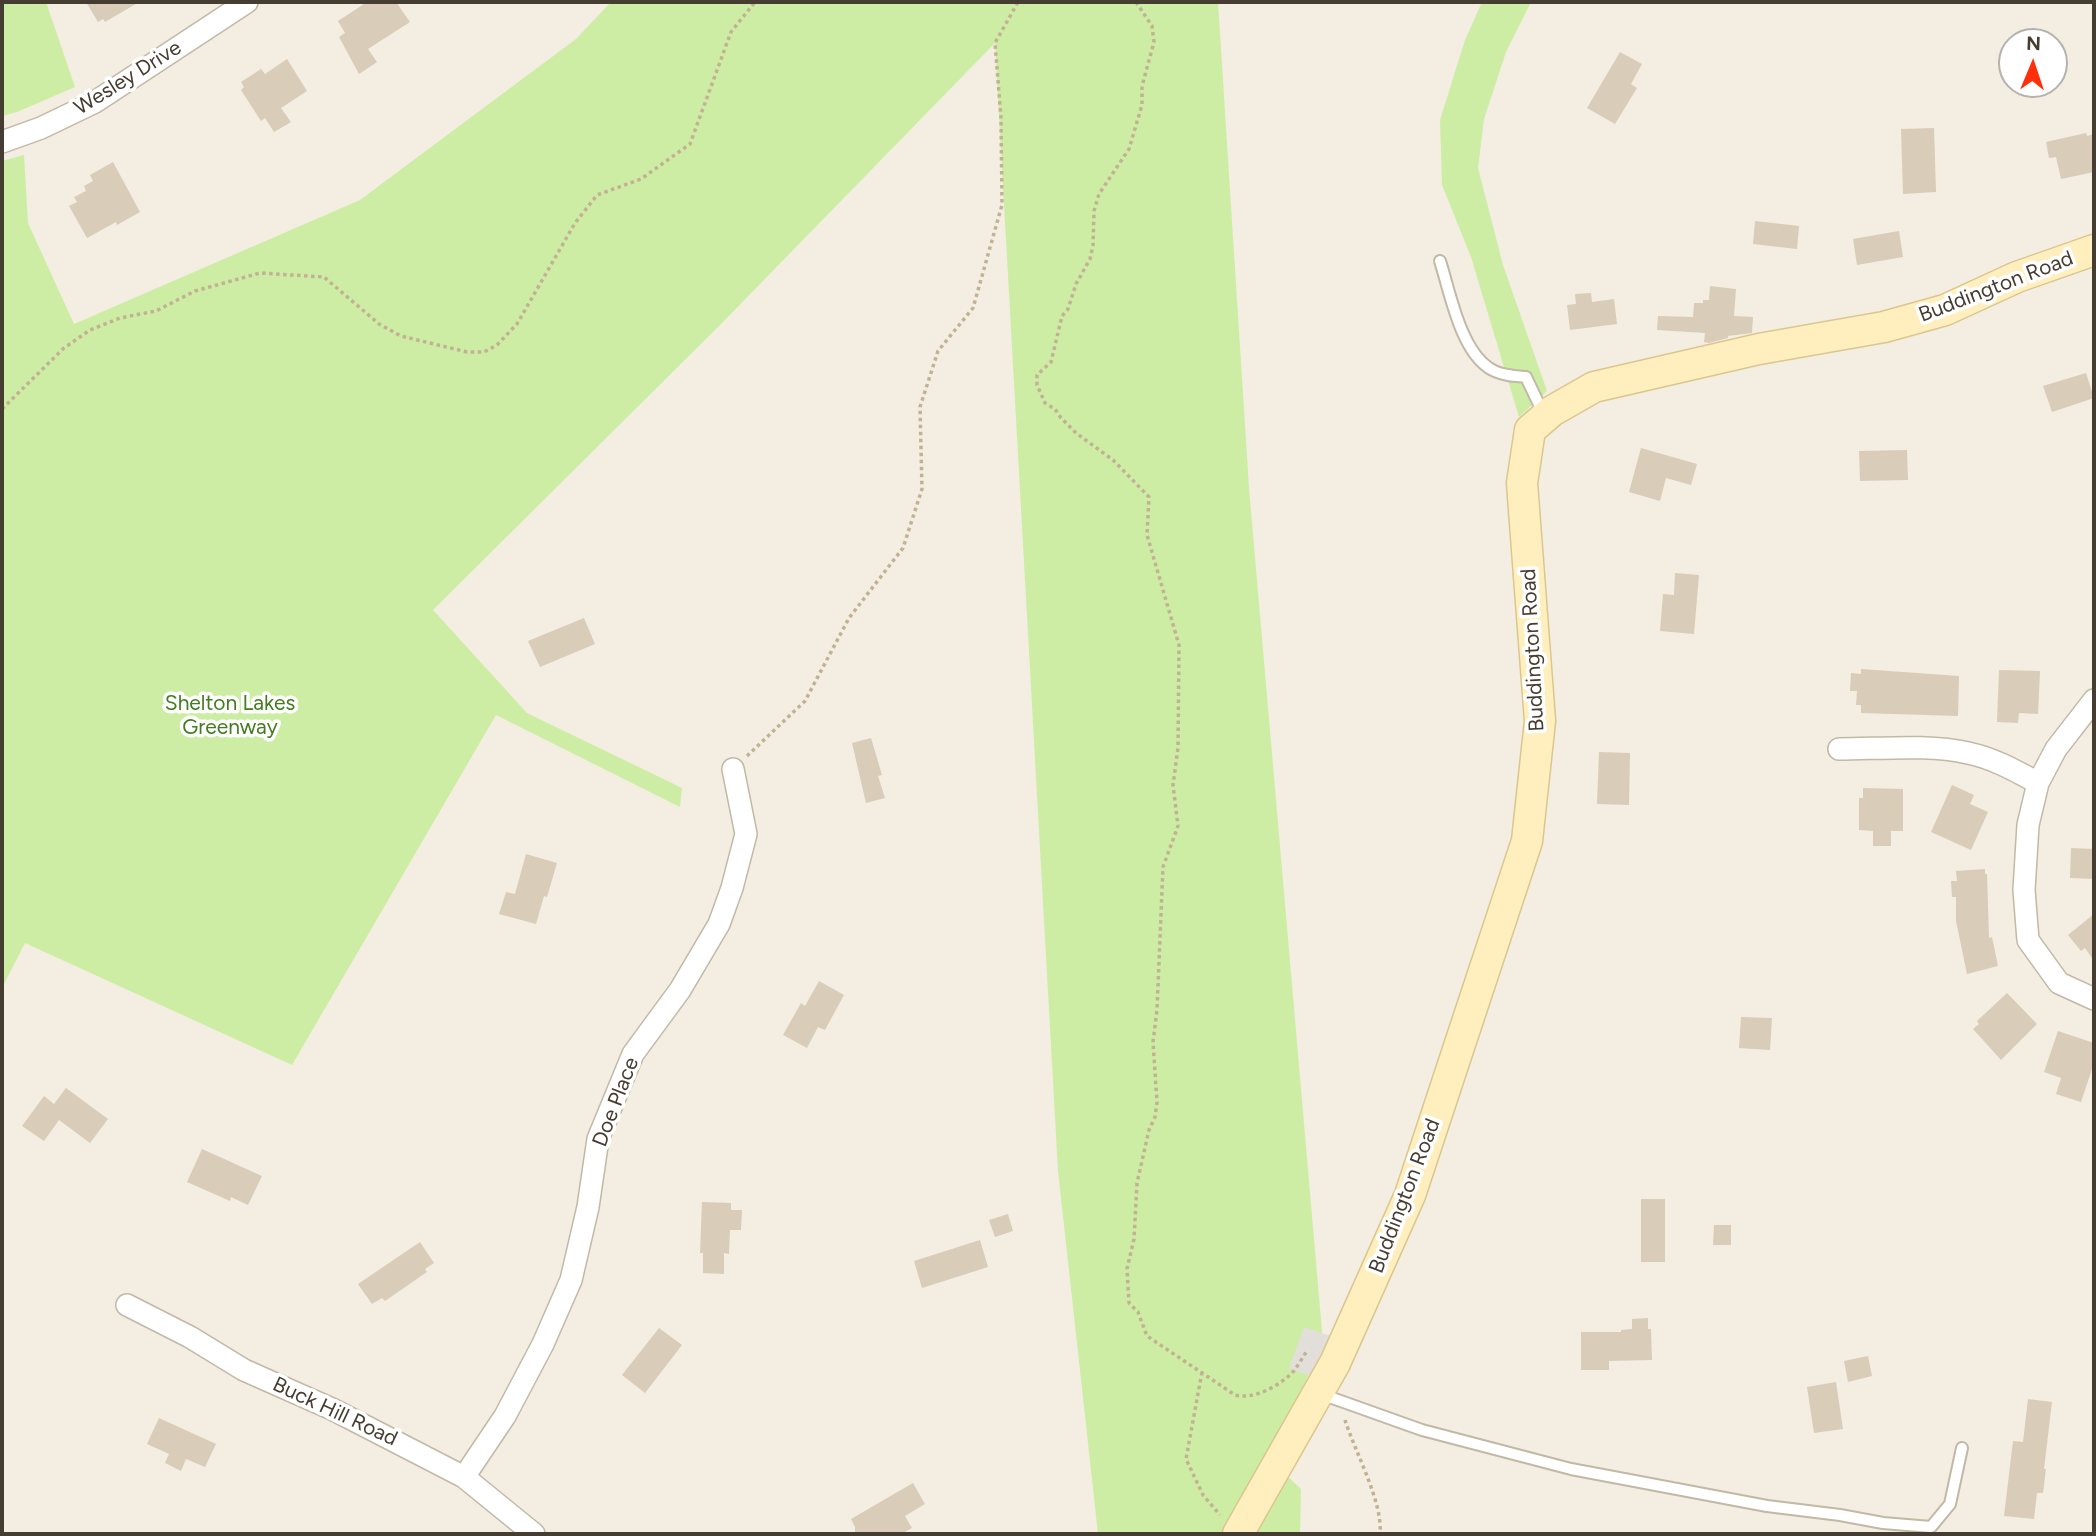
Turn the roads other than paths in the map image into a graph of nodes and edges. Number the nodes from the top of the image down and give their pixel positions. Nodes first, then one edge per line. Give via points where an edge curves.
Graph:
1 (247, 2) edge
2 (2, 142) edge
3 (2094, 250) edge
4 (1440, 261) dead end
5 (1546, 417) junction
6 (2094, 700) edge
7 (1839, 749) dead end
8 (733, 769) road end
9 (2038, 783) junction
10 (2094, 999) edge
11 (127, 1305) dead end
12 (1329, 1397) junction
13 (1962, 1448) dead end
14 (464, 1477) junction
15 (1239, 1532) edge
16 (534, 1534) edge

1 - 2 street, Wesley Drive via 95,102
3 - 5 street, Buddington Road via 2017,277 1945,310 1884,327 1759,349 1594,387
4 - 5 lane via 1474,353 1490,369 1526,377
5 - 12 street, Buddington Road via 1530,430 1522,483 1540,721 1527,841 1410,1195
6 - 9 street via 2056,749
7 - 9 street via 1968,752
8 - 14 street, Doe Place via 746,834 719,924 680,990 633,1054 598,1139 572,1280 505,1416
9 - 10 street via 2028,825 2024,890 2028,940 2059,982
11 - 14 street, Buck Hill Road via 244,1370
12 - 13 lane via 1422,1430 1571,1469 1767,1506 1931,1527 1950,1504
12 - 15 street, Buddington Road
14 - 16 street, Buck Hill Road

